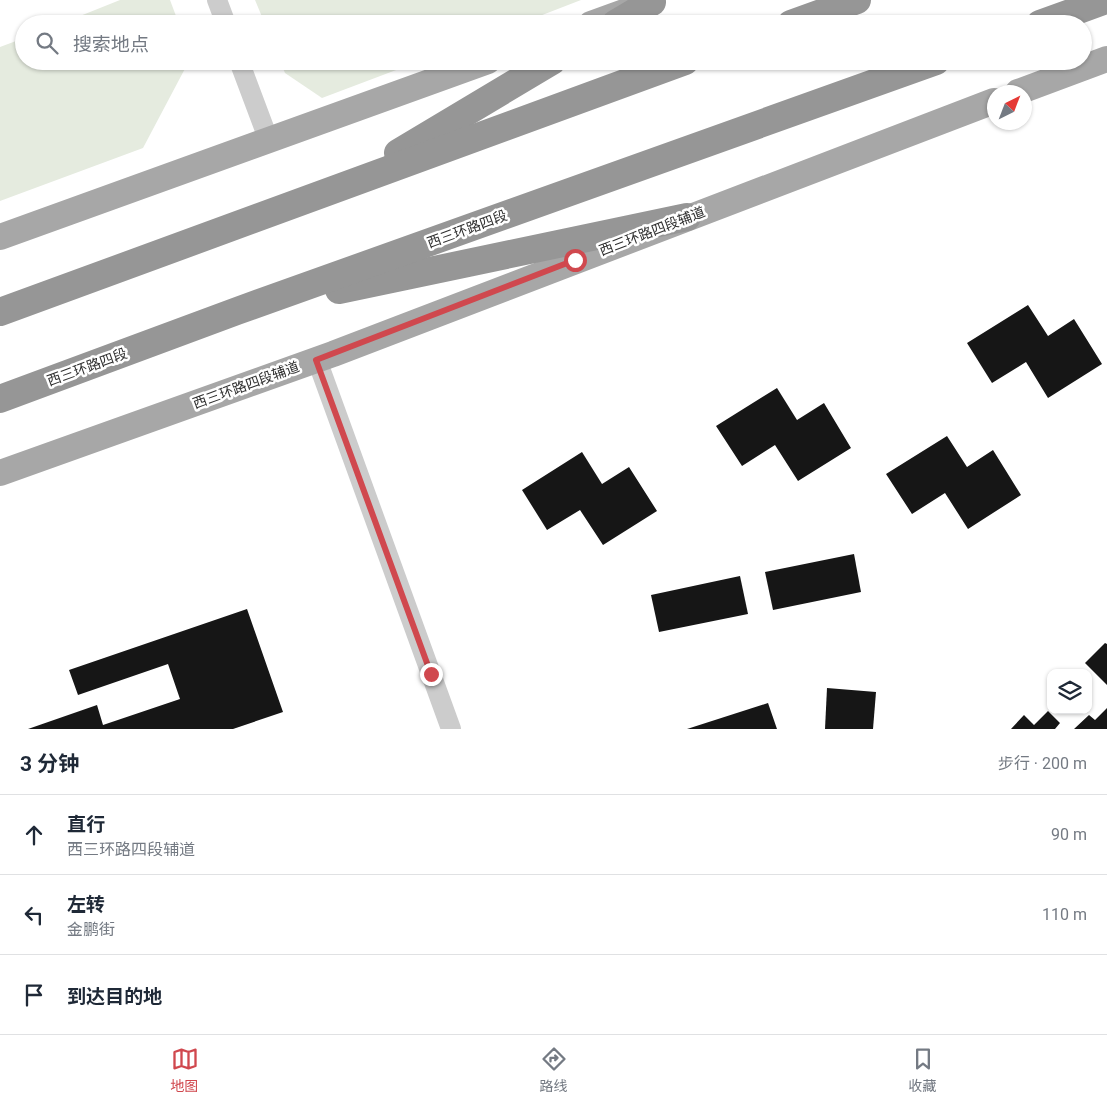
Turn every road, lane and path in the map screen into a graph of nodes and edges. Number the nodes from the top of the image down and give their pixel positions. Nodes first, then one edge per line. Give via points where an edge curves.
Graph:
1 (217, 0) edge
2 (857, 0) edge
3 (1106, 0) edge
4 (654, 1) edge
5 (223, 15) edge
6 (616, 15) edge
7 (630, 15) edge
8 (816, 15) edge
9 (1065, 15) edge
10 (1107, 59) edge
11 (1092, 65) edge
12 (242, 70) edge
13 (463, 70) edge
14 (537, 70) edge
15 (660, 70) edge
16 (911, 70) edge
17 (1077, 70) edge
18 (1032, 87) edge
19 (987, 104) edge
20 (269, 141) junction
21 (340, 187) junction
22 (687, 217) junction
23 (0, 238) edge
24 (238, 311) junction
25 (0, 312) edge
26 (316, 360) junction
27 (0, 399) edge
28 (0, 473) edge
29 (451, 729) edge

1 - 5 street
2 - 8 highway
3 - 9 highway
4 - 6 main road
4 - 7 highway
10 - 11 main road
12 - 20 street
13 - 20 main road
14 - 21 highway
15 - 21 highway
16 - 24 highway, 西三环路四段
17 - 18 main road
19 - 22 main road, 西三环路四段辅道
20 - 23 main road
21 - 25 highway
22 - 24 highway
22 - 26 main road, 西三环路四段辅道
24 - 27 highway, 西三环路四段
26 - 28 main road, 西三环路四段辅道
26 - 29 street

